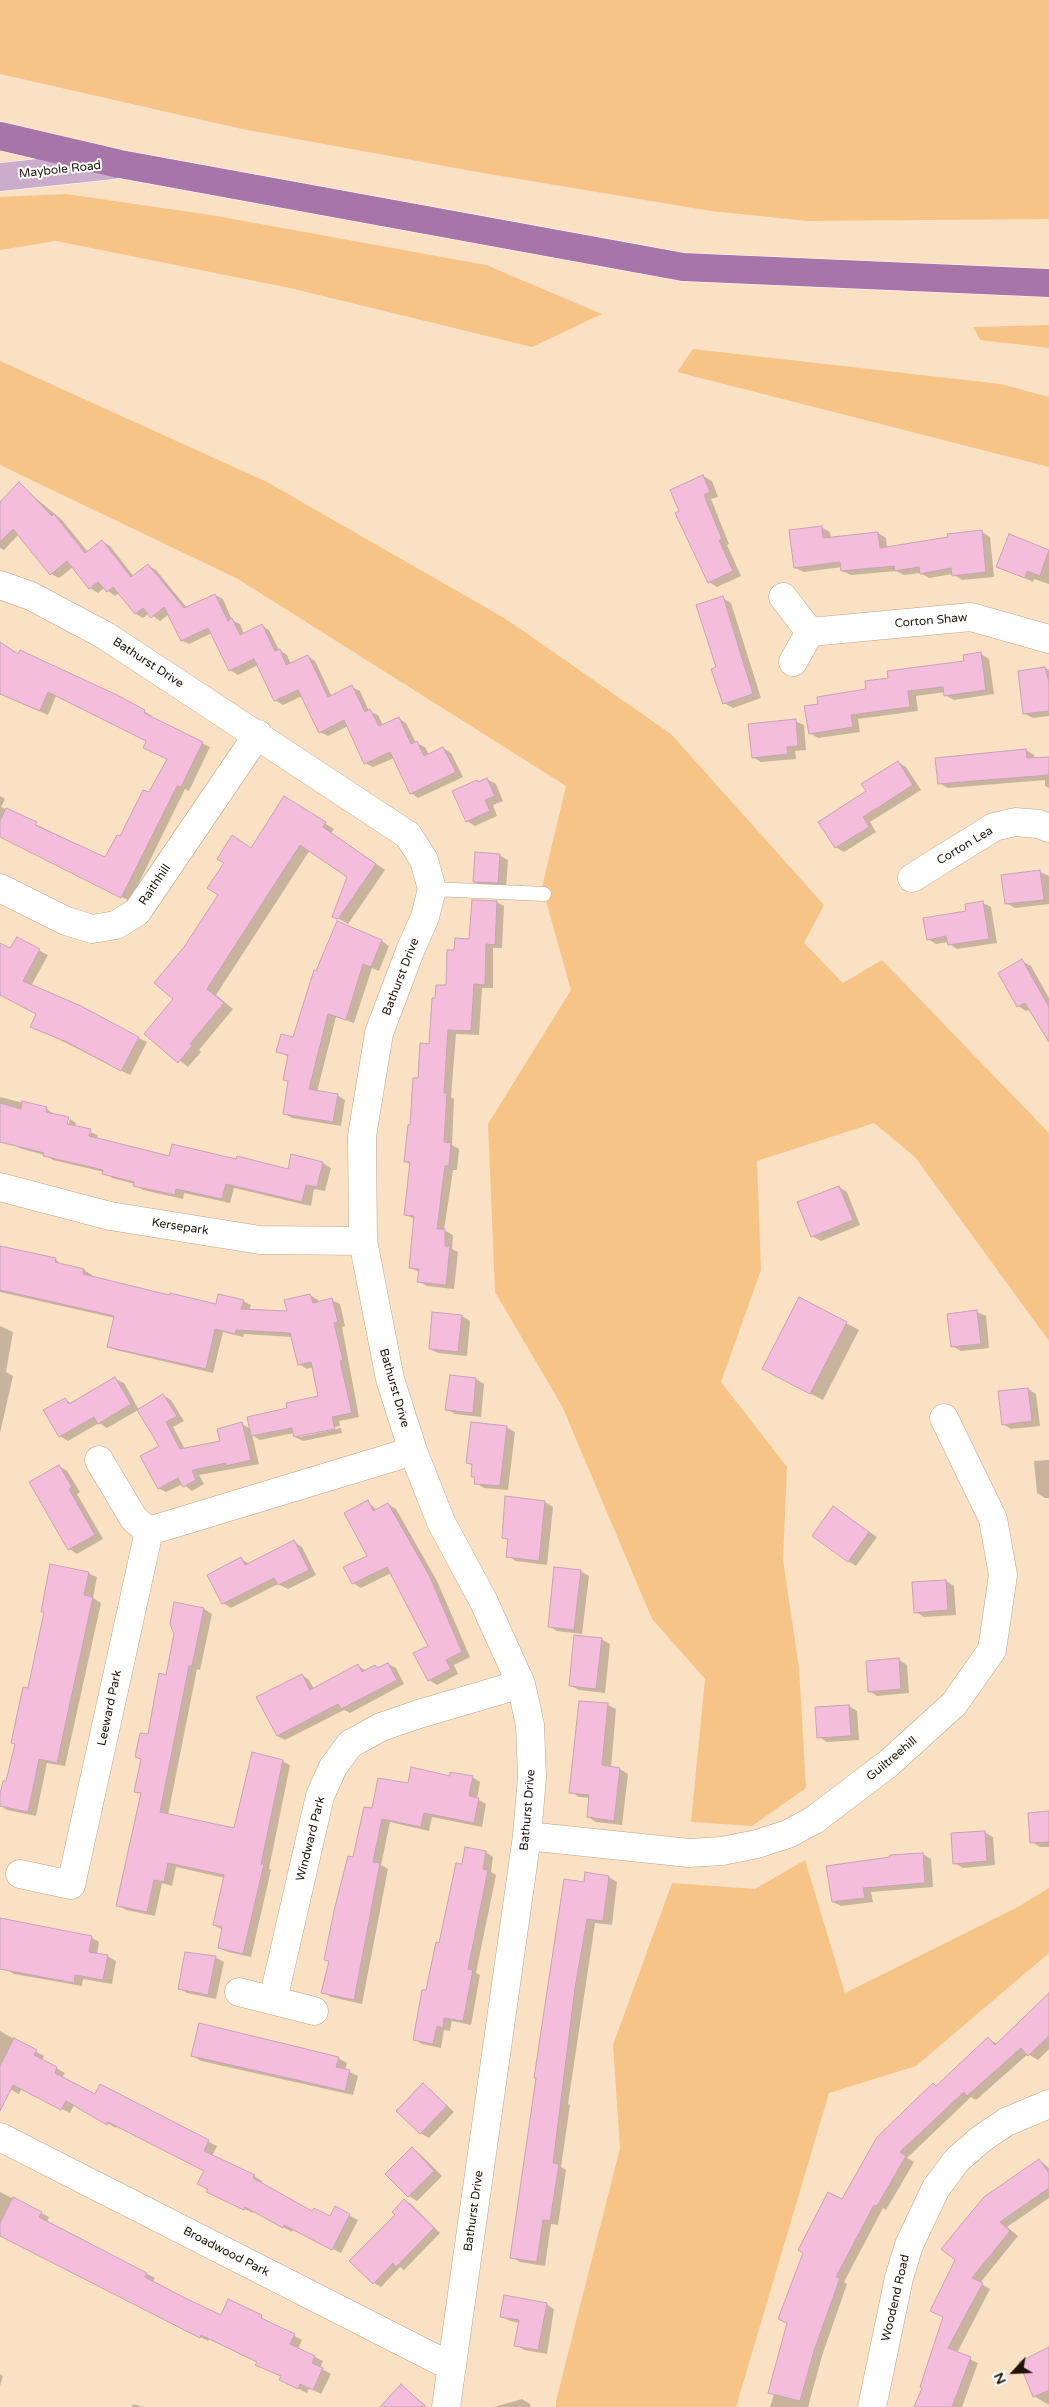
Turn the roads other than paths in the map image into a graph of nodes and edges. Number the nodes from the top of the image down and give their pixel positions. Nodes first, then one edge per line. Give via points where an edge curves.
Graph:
1 (0, 136) edge
2 (120, 164) junction
3 (0, 177) edge
4 (1049, 283) edge
5 (0, 585) edge
6 (783, 597) dead end
7 (810, 632) junction
8 (1049, 639) edge
9 (794, 662) dead end
10 (258, 734) junction
11 (1049, 828) edge
12 (912, 878) dead end
13 (0, 888) edge
14 (432, 889) junction
15 (544, 894) dead end
16 (0, 1187) edge
17 (363, 1241) junction
18 (944, 1418) dead end
19 (413, 1451) junction
20 (99, 1460) dead end
21 (149, 1531) junction
22 (521, 1684) junction
23 (527, 1836) junction
24 (20, 1874) dead end
25 (239, 1992) dead end
26 (273, 2000) junction
27 (314, 2011) dead end
28 (1049, 2104) edge
29 (0, 2137) edge
30 (452, 2367) junction
31 (446, 2407) edge
32 (872, 2407) edge

1 - 2 highway
2 - 3 main road, Maybole Road
2 - 4 highway via 683,267
5 - 10 street, Bathurst Drive via 31,596 106,636
6 - 7 street
7 - 8 street, Corton Shaw via 971,616
7 - 9 street
10 - 13 street, Raithhill via 137,912 116,925 92,929 66,921
10 - 14 street, Bathurst Drive via 408,835 424,860
11 - 12 street, Corton Lea via 1015,822 994,827
14 - 15 lane
14 - 17 street, Bathurst Drive via 425,917 379,1033 362,1136
16 - 17 street, Kersepark via 110,1216 260,1240
17 - 19 street, Bathurst Drive via 390,1379
18 - 23 street, Guiltreehill via 993,1519 1003,1575 992,1650 954,1704 889,1763 814,1820 788,1834 757,1844 689,1853
19 - 21 street
19 - 22 street, Bathurst Drive via 441,1522 483,1600
20 - 21 street via 134,1519
21 - 24 street, Leeward Park via 79,1886
22 - 23 street, Bathurst Drive via 530,1725 532,1777
22 - 26 street, Windward Park via 389,1724 350,1744 333,1767 320,1796
23 - 30 street, Bathurst Drive
25 - 26 street
26 - 27 street
28 - 32 street, Woodend Road via 1006,2122 981,2139 958,2160 936,2188 908,2245
29 - 30 street, Broadwood Park
30 - 31 street, Bathurst Drive

